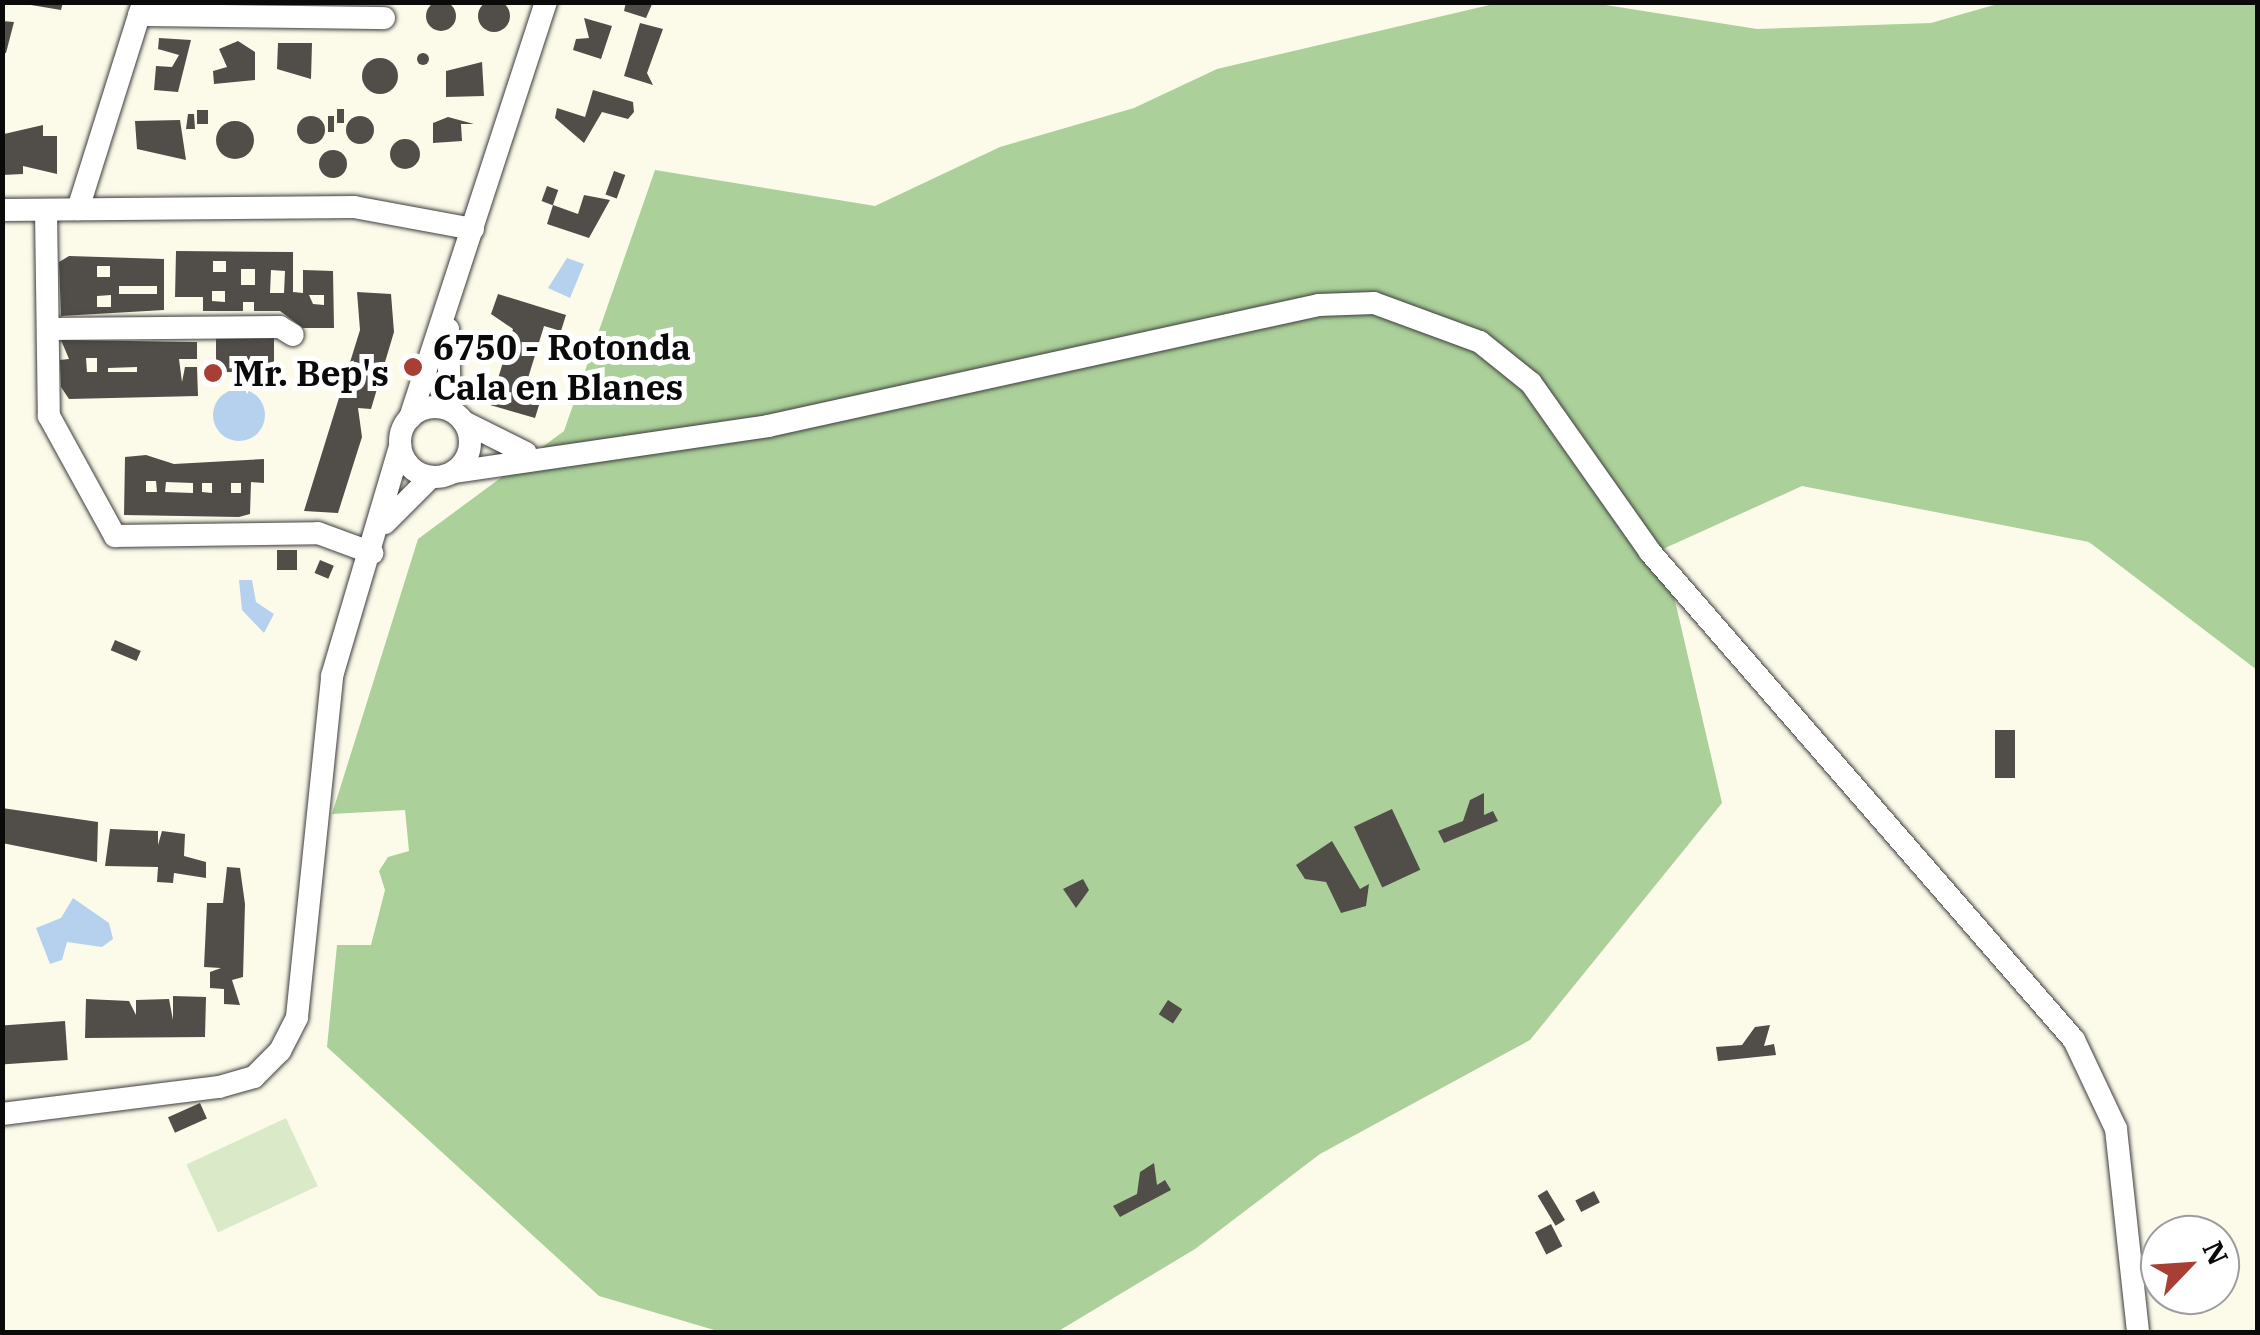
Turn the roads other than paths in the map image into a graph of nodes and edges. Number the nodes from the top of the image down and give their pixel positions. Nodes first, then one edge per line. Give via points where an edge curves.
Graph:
1 (546, 2) edge
2 (141, 9) edge
3 (384, 18) dead end
4 (2, 210) edge
5 (46, 210) junction
6 (78, 210) junction
7 (472, 229) junction
8 (448, 310) junction
9 (48, 328) junction
10 (293, 336) dead end
11 (457, 416) junction
12 (410, 418) junction
13 (400, 446) junction
14 (535, 456) junction
15 (442, 474) junction
16 (374, 543) junction
17 (2, 1114) edge
18 (2138, 1332) edge

1 - 7 street
2 - 3 street
2 - 6 street
4 - 5 street
5 - 6 street
5 - 9 street
6 - 7 street via 354,207
7 - 8 street
8 - 11 street
8 - 12 street
9 - 10 street via 280,327
9 - 16 street via 49,416 115,536 318,533
11 - 12 street
11 - 14 street
11 - 15 street via 470,447
12 - 13 street
13 - 15 street
13 - 16 street
14 - 15 street
14 - 18 street via 768,426 1319,304 1374,303 1480,342 1531,383 1650,552 2074,1040 2116,1129
15 - 16 street
16 - 17 street via 332,676 297,1017 280,1051 254,1077 219,1087

